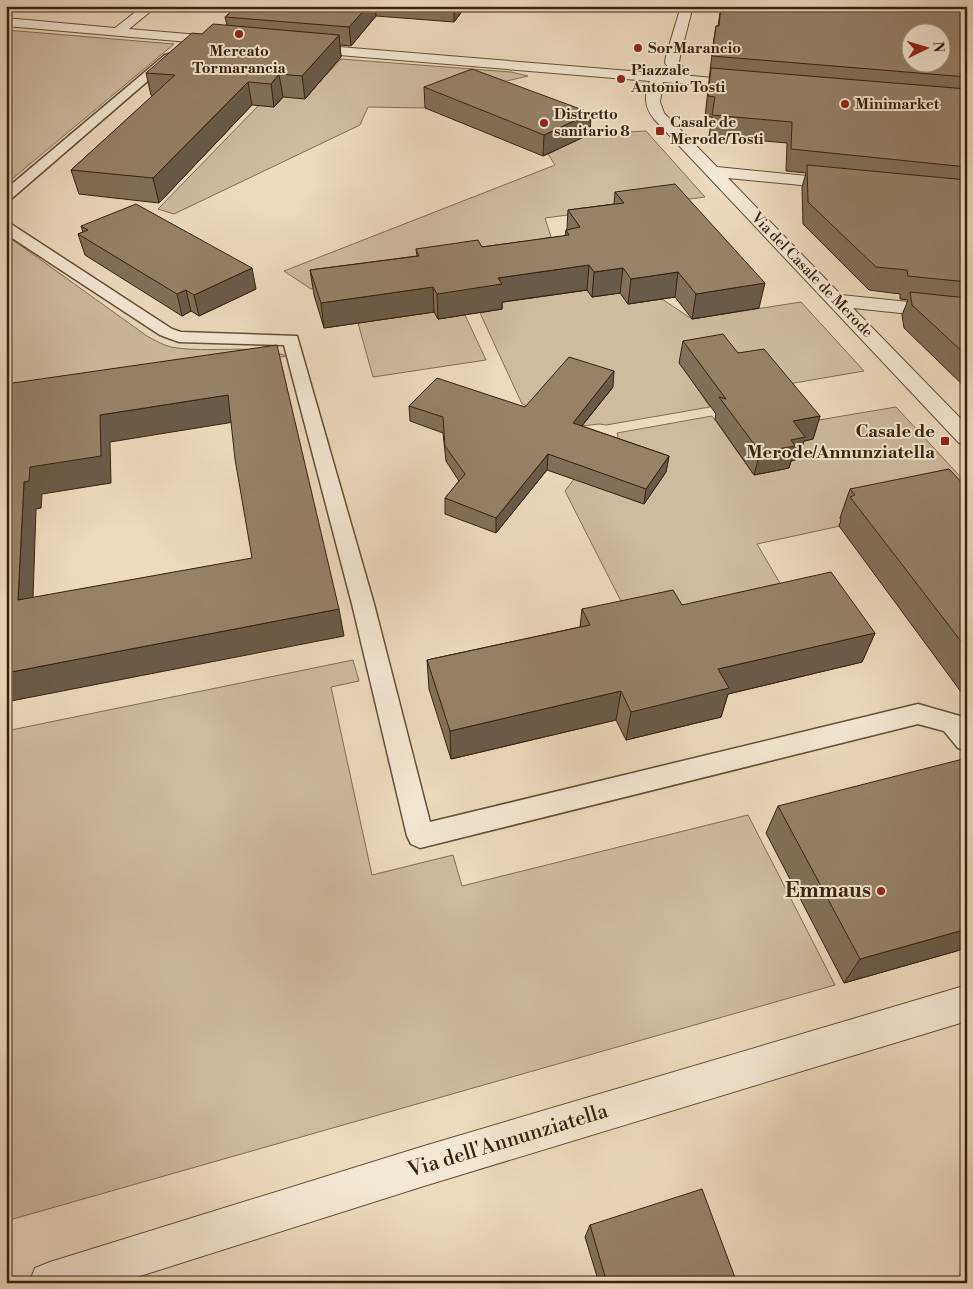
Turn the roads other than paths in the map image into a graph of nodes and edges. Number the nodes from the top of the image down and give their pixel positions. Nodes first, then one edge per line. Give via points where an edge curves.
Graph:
1 (151, 6) edge
2 (687, 6) edge
3 (118, 17) dead end
4 (135, 18) junction
5 (155, 20) dead end
6 (6, 22) edge
7 (117, 32) junction
8 (192, 38) junction
9 (241, 42) edge
10 (290, 46) edge
11 (635, 60) dead end
12 (669, 61) junction
13 (686, 64) dead end
14 (629, 75) junction
15 (658, 78) junction
16 (673, 79) junction
17 (759, 86) edge
18 (714, 172) junction
19 (858, 186) edge
20 (6, 196) edge
21 (6, 227) edge
22 (836, 300) junction
23 (967, 314) edge
24 (967, 438) edge
25 (967, 741) edge
26 (967, 1004) edge
27 (61, 1281) edge

1 - 4 street
2 - 12 street
3 - 4 street
4 - 5 street
4 - 7 street
6 - 7 street
7 - 8 street
8 - 9 street
8 - 20 lane
10 - 14 street via 532,67 590,66
11 - 14 street
12 - 13 street
12 - 16 street via 676,67
14 - 15 street
15 - 16 street
15 - 18 street, Via del Casale de Merode via 652,102 656,113
16 - 17 street
18 - 19 street
18 - 22 street, Via del Casale de Merode
21 - 25 lane via 166,332 188,337 291,340 420,836 918,714 952,723
22 - 23 street
22 - 24 street, Via del Casale de Merode
26 - 27 street, Via dell'Annunziatella via 424,1166

